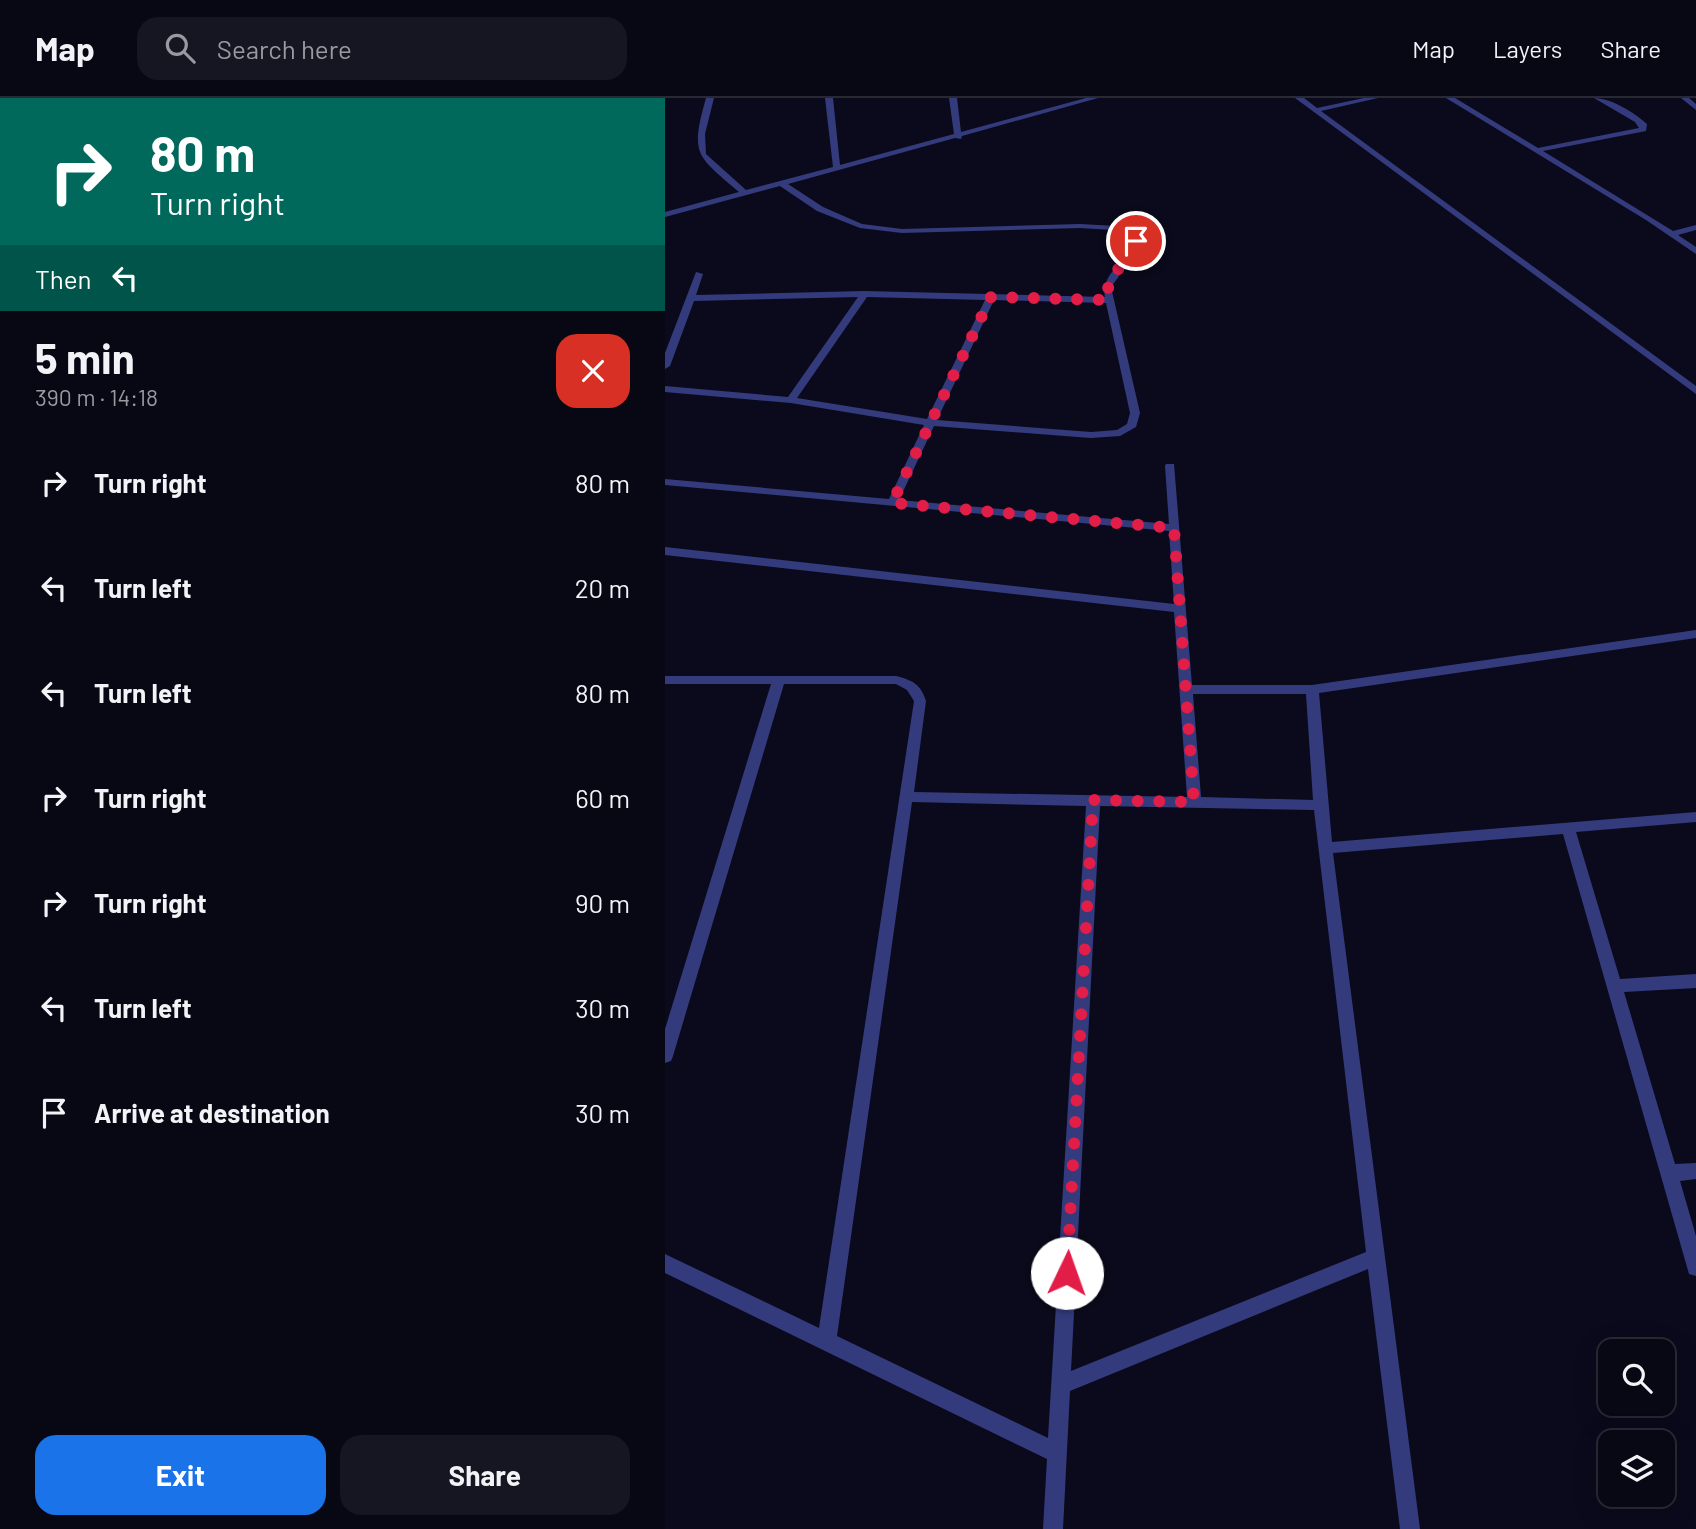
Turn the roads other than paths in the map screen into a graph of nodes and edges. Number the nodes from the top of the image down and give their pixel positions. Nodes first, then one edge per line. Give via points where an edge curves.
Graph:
1 (710, 98) edge
2 (829, 98) edge
3 (953, 98) edge
4 (1094, 98) edge
5 (1299, 98) edge
6 (1374, 98) edge
7 (1450, 98) edge
8 (1598, 98) edge
9 (1685, 98) edge
10 (1696, 108) edge
11 (1316, 110) junction
12 (958, 137) junction
13 (1537, 150) junction
14 (837, 168) junction
15 (781, 183) junction
16 (744, 193) junction
17 (665, 215) edge
18 (1696, 227) edge
19 (1672, 234) junction
20 (1696, 251) edge
21 (699, 274) dead end
22 (864, 294) junction
23 (991, 297) junction
24 (689, 298) junction
25 (1108, 300) junction
26 (665, 366) edge
27 (665, 389) edge
28 (1696, 391) edge
29 (791, 400) junction
30 (930, 423) junction
31 (1170, 466) dead end
32 (665, 482) edge
33 (892, 503) junction
34 (1174, 528) junction
35 (665, 551) edge
36 (1180, 609) junction
37 (1696, 634) edge
38 (665, 680) edge
39 (779, 680) junction
40 (1312, 689) junction
41 (1186, 690) junction
42 (906, 797) junction
43 (1093, 800) junction
44 (1194, 802) junction
45 (1320, 805) junction
46 (1696, 817) edge
47 (1568, 828) junction
48 (1325, 848) junction
49 (1696, 981) edge
50 (1614, 986) junction
51 (665, 1056) edge
52 (1696, 1171) edge
53 (1668, 1173) junction
54 (1376, 1257) junction
55 (665, 1263) edge
56 (1696, 1267) edge
57 (827, 1341) junction
58 (1061, 1385) junction
59 (1057, 1453) junction
60 (1053, 1529) edge
61 (1410, 1529) edge

1 - 16 street via 698,144 702,156
2 - 14 street
3 - 12 street
4 - 12 street
5 - 11 street
6 - 11 street
7 - 13 street
8 - 13 street via 1638,120 1643,129
9 - 10 street
11 - 28 street
12 - 14 street
13 - 19 street
14 - 15 street
15 - 16 street
15 - 25 street via 820,209 879,229 1114,228 1136,241 1135,249 1111,276
16 - 17 street
18 - 19 street
19 - 20 street
21 - 24 street
22 - 23 street
22 - 24 street
22 - 29 street
23 - 25 street
23 - 30 street
24 - 26 street
25 - 30 street via 1135,413 1132,425 1120,433 1091,435
27 - 29 street
29 - 30 street
30 - 33 street
31 - 34 street
32 - 33 street
33 - 34 street
34 - 36 street
35 - 36 street
36 - 41 street
37 - 40 street
38 - 39 street
39 - 42 street via 896,680 917,690 920,701
39 - 51 street
40 - 41 street
40 - 45 street
41 - 44 street
42 - 43 street
42 - 57 street
43 - 44 street
43 - 58 street
44 - 45 street
45 - 48 street
46 - 47 street
47 - 48 street
47 - 50 street
48 - 54 street
49 - 50 street
50 - 53 street
52 - 53 street
53 - 56 street
54 - 58 street
54 - 61 street
55 - 57 street
57 - 59 street
58 - 59 street
59 - 60 street

